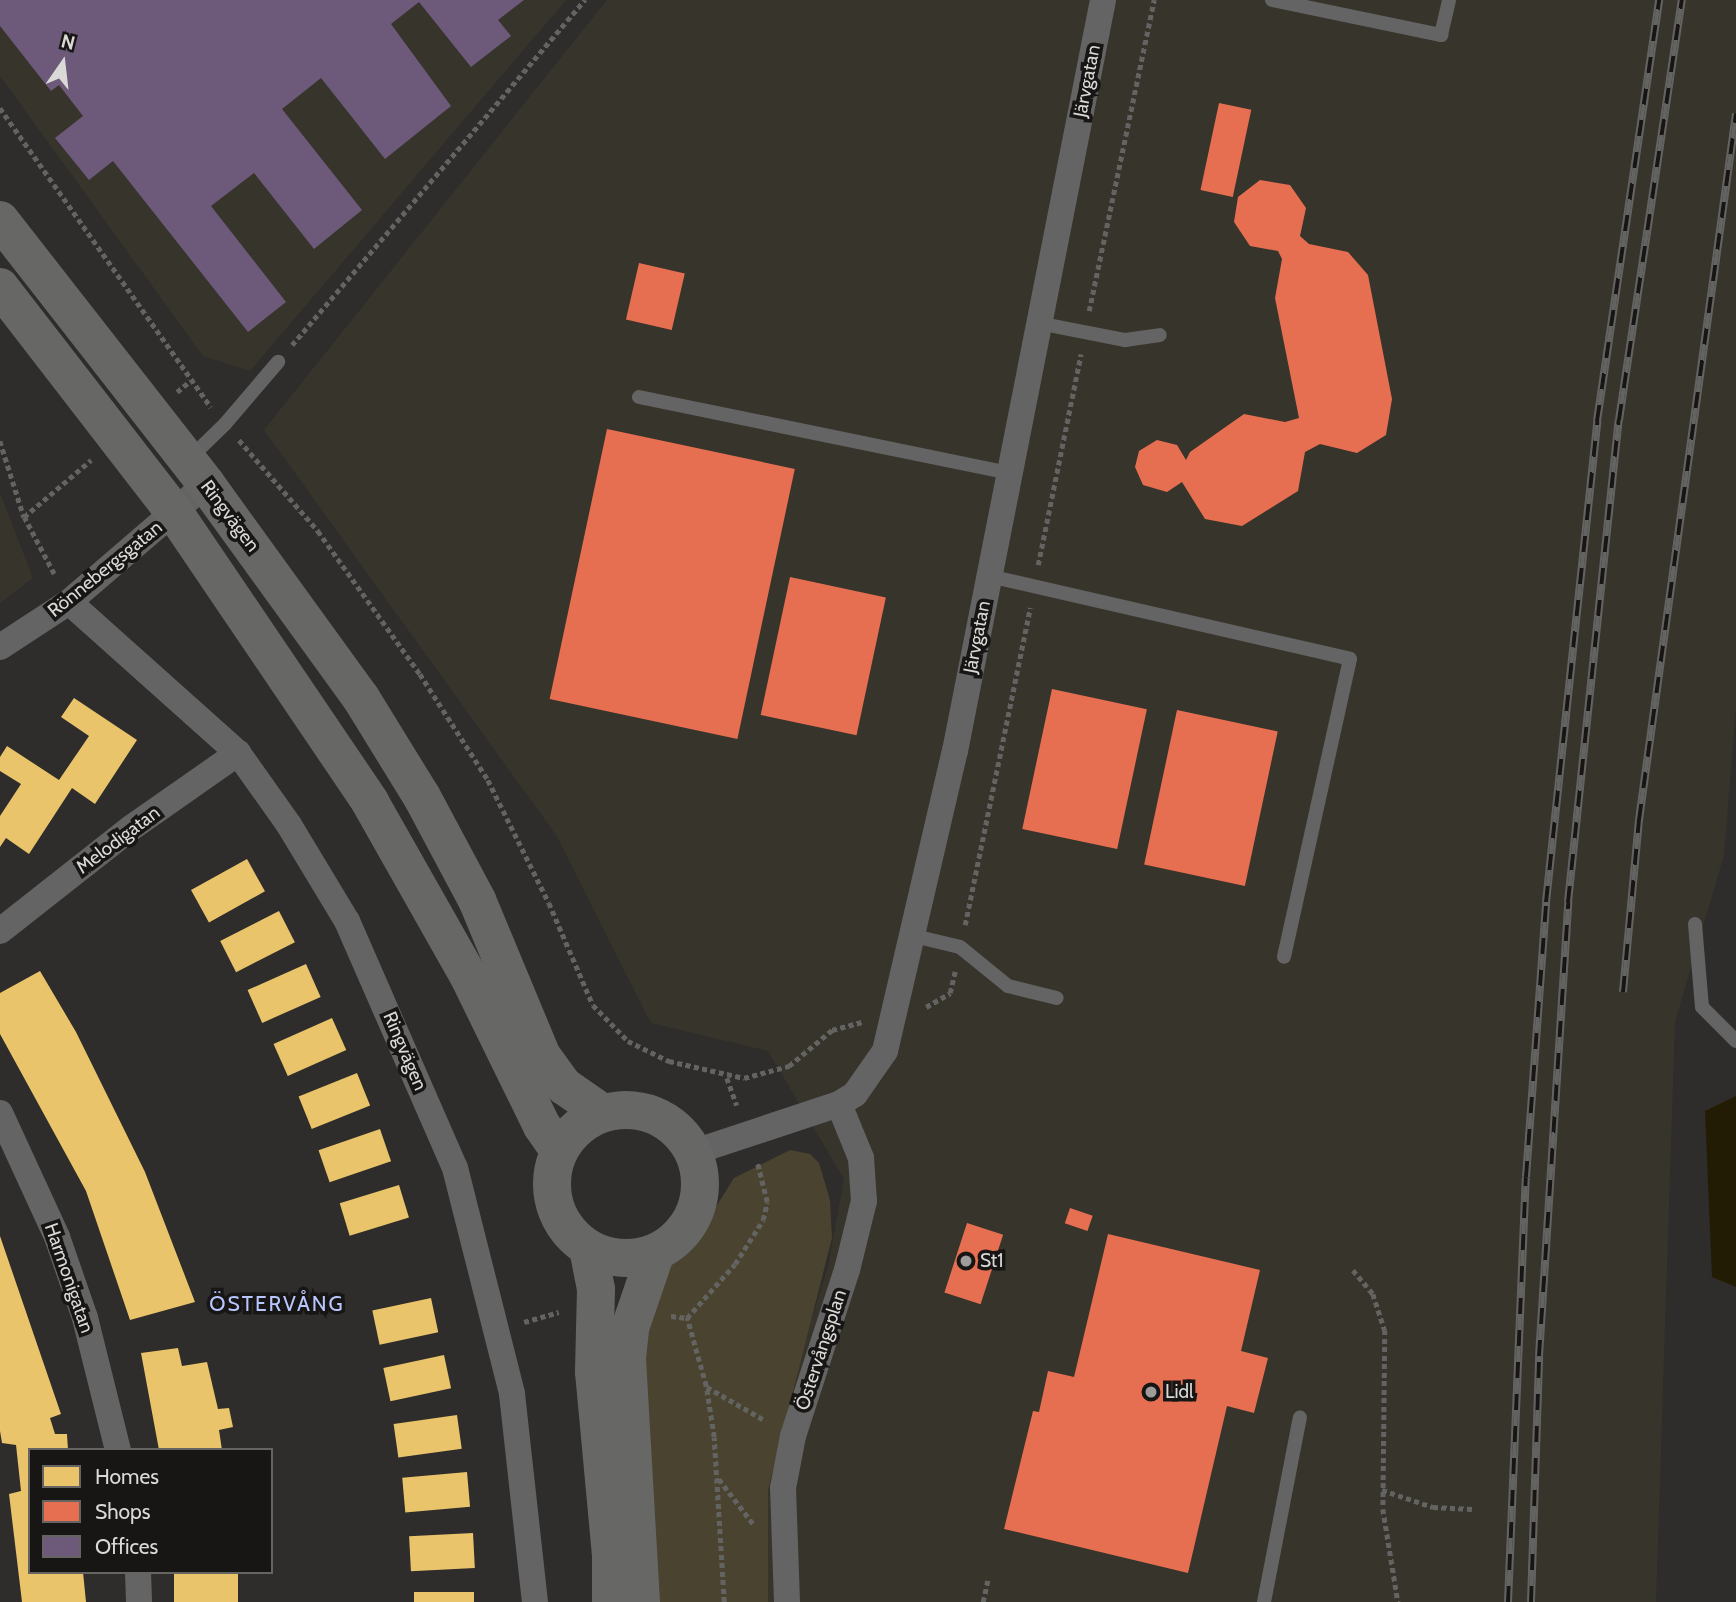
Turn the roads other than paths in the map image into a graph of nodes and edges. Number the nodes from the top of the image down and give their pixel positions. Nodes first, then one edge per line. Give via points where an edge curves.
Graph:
1 (1103, 0) edge
2 (1272, 0) edge
3 (1449, 0) edge
4 (0, 220) edge
5 (0, 287) edge
6 (1038, 323) junction
7 (1160, 335) dead end
8 (278, 362) road end
9 (639, 397) dead end
10 (196, 472) junction
11 (1009, 473) junction
12 (174, 512) junction
13 (989, 576) junction
14 (69, 602) junction
15 (0, 648) edge
16 (238, 753) junction
17 (1696, 924) dead end
18 (0, 931) edge
19 (910, 935) junction
20 (1284, 957) dead end
21 (1057, 998) dead end
22 (1736, 1041) edge
23 (839, 1104) junction
24 (603, 1113) junction
25 (0, 1114) edge
26 (559, 1150) junction
27 (694, 1152) junction
28 (588, 1248) junction
29 (656, 1252) junction
30 (1300, 1416) dead end
31 (117, 1448) edge
32 (138, 1574) edge
33 (139, 1602) edge
34 (535, 1602) edge
35 (611, 1602) edge
36 (641, 1602) edge
37 (788, 1602) edge
38 (1264, 1602) edge

1 - 6 street, Järvgatan
2 - 3 lane via 1441,35
4 - 10 main road, Ringvägen
5 - 12 main road
6 - 7 lane via 1125,340
6 - 11 street, Järvgatan
8 - 10 lane via 225,424
9 - 11 lane
10 - 12 street, Rönnebergsgatan
10 - 24 main road, Ringvägen via 353,687 422,797 477,900 542,1056 564,1086
11 - 13 street, Järvgatan
12 - 14 street, Rönnebergsgatan
12 - 26 main road via 370,802
13 - 19 street, Järvgatan via 955,751
13 - 20 lane via 1350,659
14 - 15 street, Rönnebergsgatan
14 - 16 street, Ringvägen
16 - 18 street, Melodigatan via 131,828
16 - 34 street, Ringvägen via 289,825 347,921 454,1168 512,1394
17 - 22 lane via 1702,1007
19 - 21 lane via 960,947 1008,986
19 - 23 street, Järvgatan via 885,1051 855,1094
23 - 27 street, Järvgatan
23 - 37 street, Östervångsplan via 861,1158 864,1201 847,1270 793,1436 783,1488
24 - 26 main road via 577,1127
24 - 27 main road via 649,1112 675,1128
25 - 31 street, Harmonigatan via 57,1237
26 - 28 main road via 552,1175 556,1211 569,1232
27 - 29 main road via 701,1177 698,1204 678,1237
28 - 29 main road via 622,1258
28 - 35 main road via 596,1289 594,1372
29 - 36 main road via 630,1328 627,1358
30 - 38 lane
32 - 33 street

